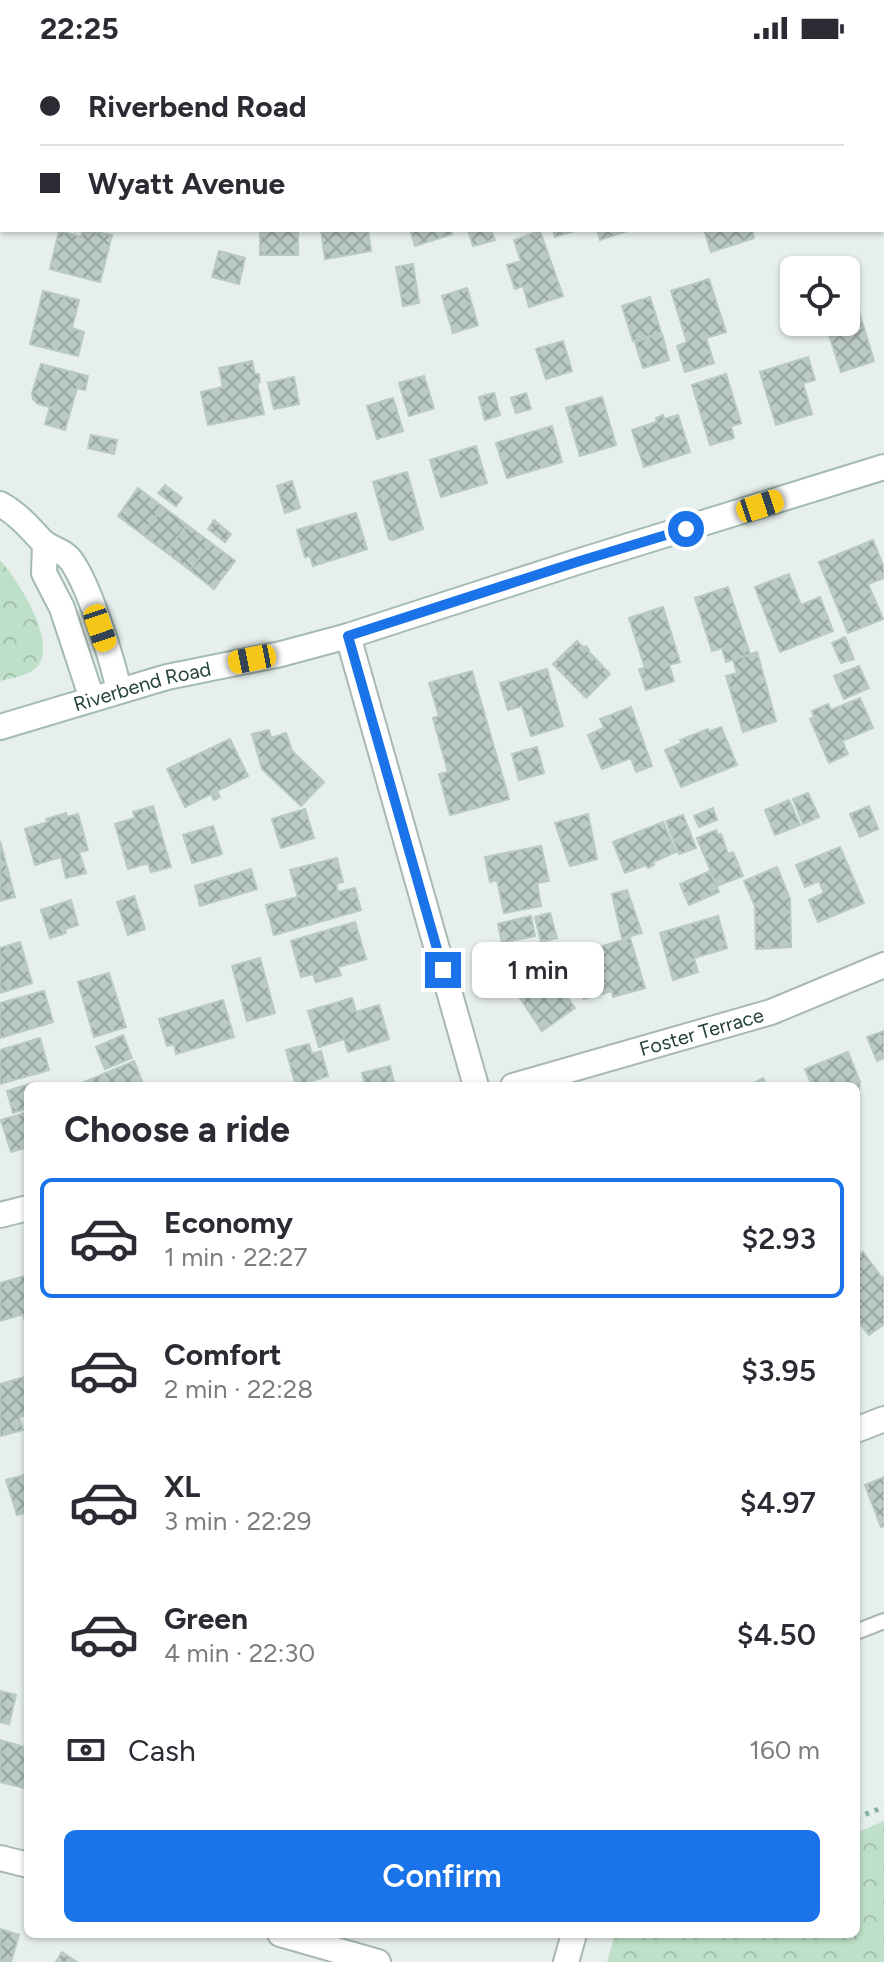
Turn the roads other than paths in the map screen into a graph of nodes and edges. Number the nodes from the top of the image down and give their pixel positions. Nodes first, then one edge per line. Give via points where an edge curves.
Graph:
1 (884, 467) edge
2 (0, 504) edge
3 (45, 544) junction
4 (348, 636) junction
5 (119, 691) junction
6 (92, 699) junction
7 (0, 727) edge
8 (884, 965) edge
9 (475, 1082) edge
10 (527, 1082) edge
11 (24, 1209) edge
12 (0, 1215) edge
13 (884, 1419) edge
14 (860, 1428) edge
15 (884, 1621) edge
16 (860, 1630) edge
17 (0, 1858) edge
18 (24, 1864) edge
19 (294, 1938) edge
20 (573, 1938) edge
21 (378, 1962) edge
22 (566, 1962) edge

1 - 4 main road, Riverbend Road
2 - 3 main road
3 - 5 main road via 68,557 82,582
3 - 6 main road via 44,573 62,608
4 - 5 main road, Riverbend Road
4 - 9 main road
5 - 6 main road, Riverbend Road
6 - 7 main road, Riverbend Road
8 - 10 main road, Foster Terrace via 771,1012
11 - 12 main road
13 - 14 main road
15 - 16 lane
17 - 18 main road
19 - 21 main road
20 - 22 main road

